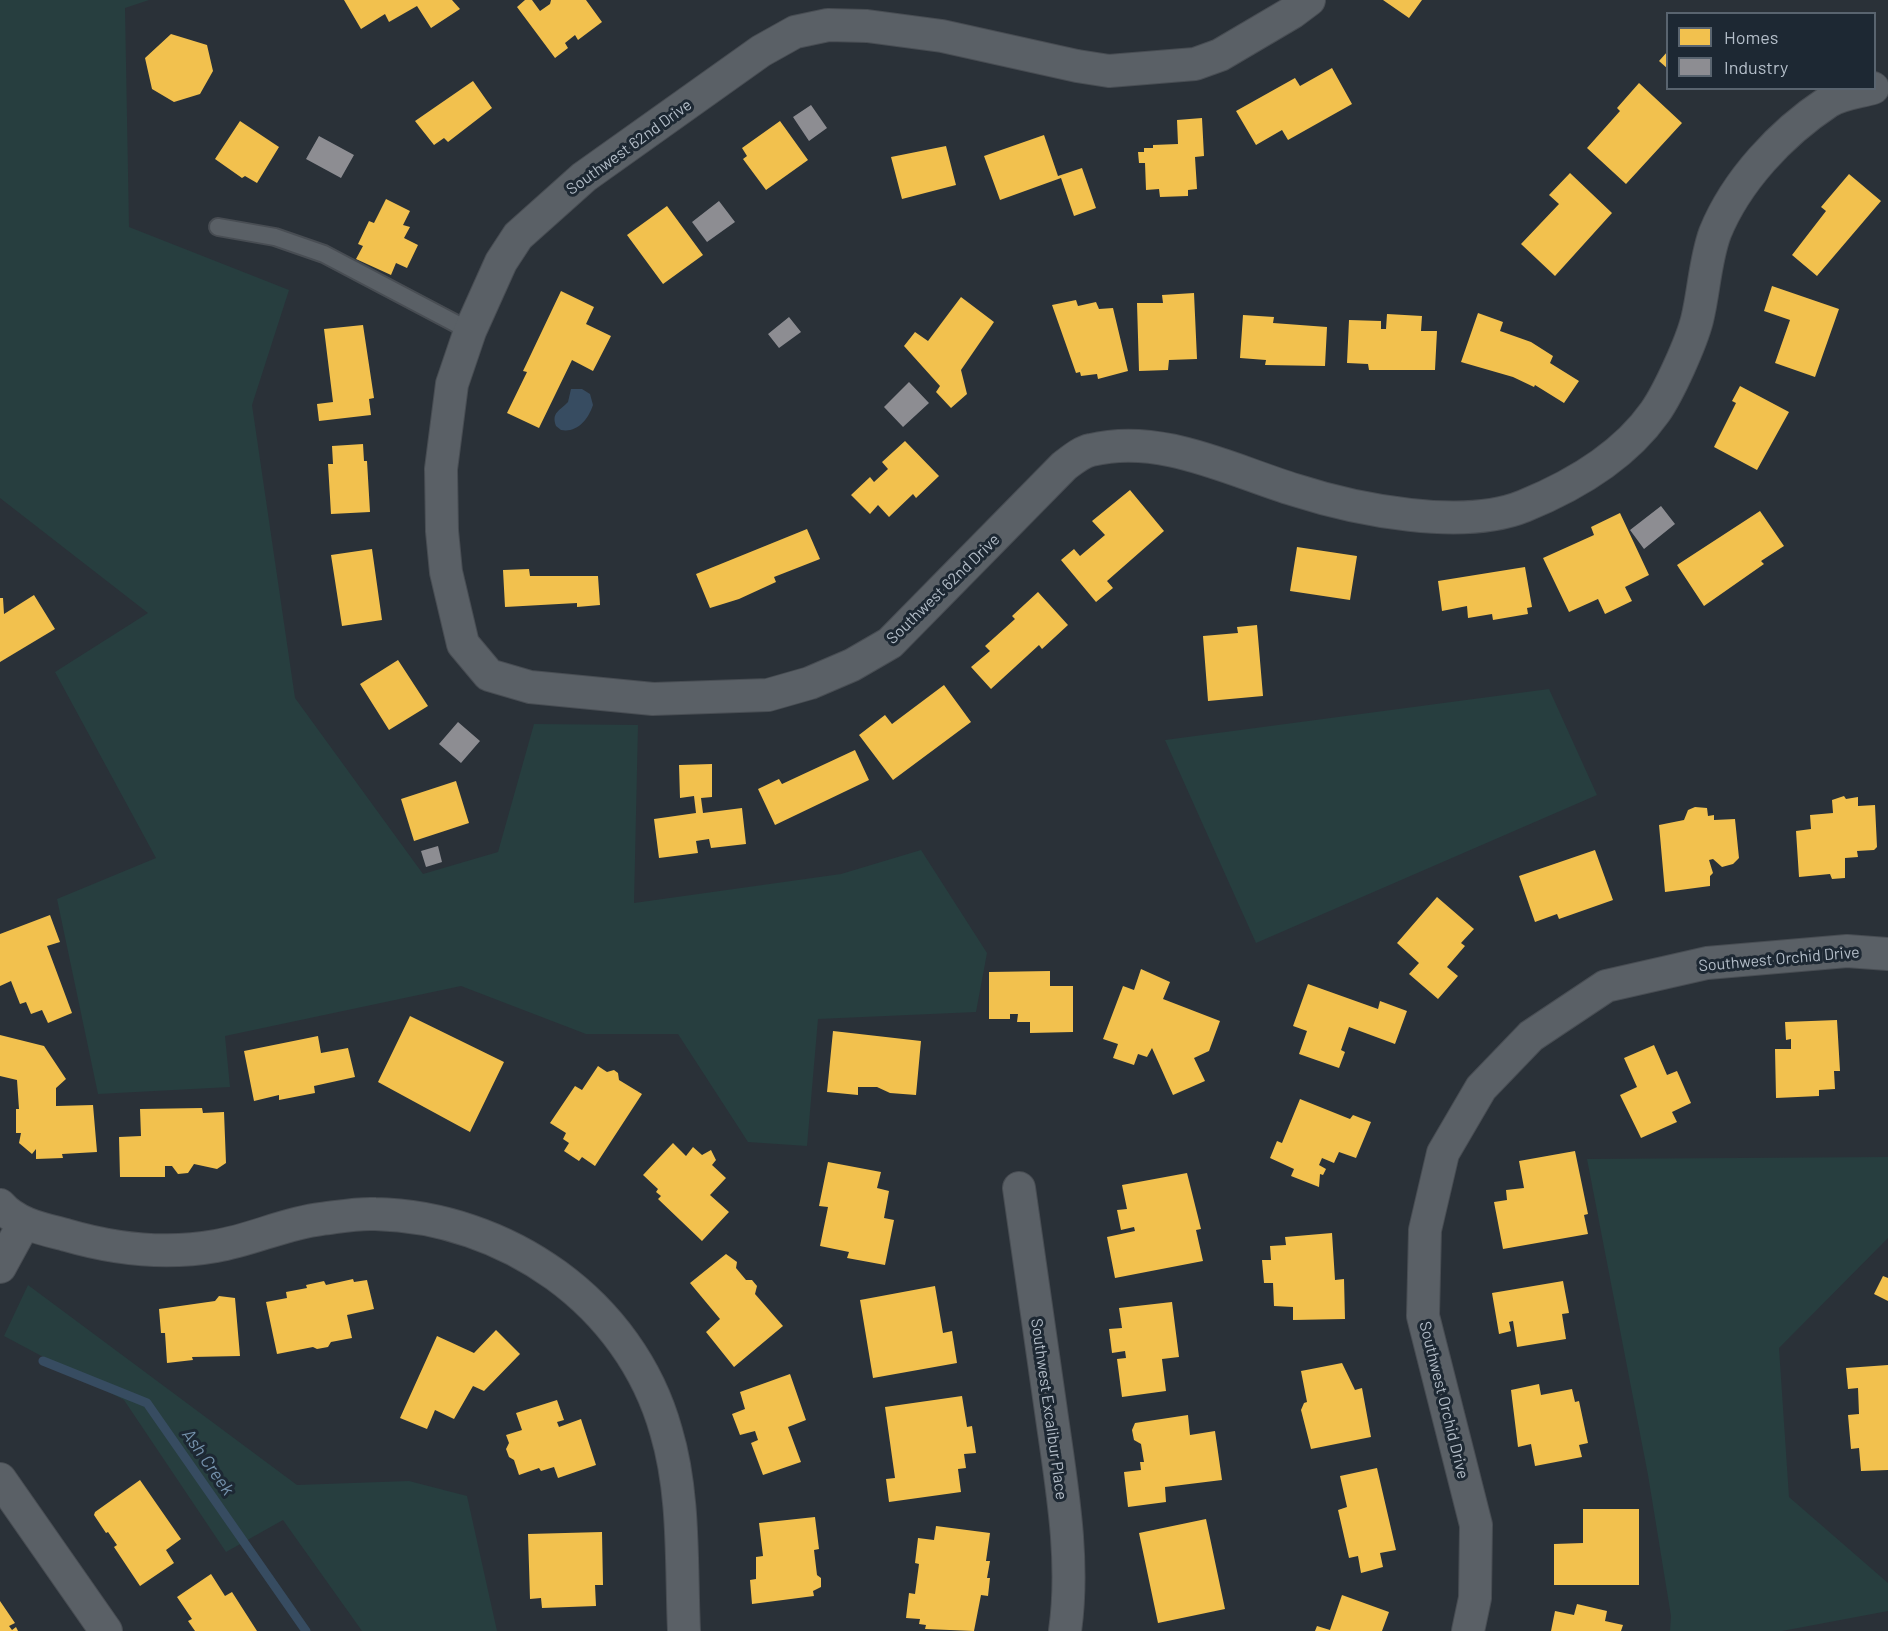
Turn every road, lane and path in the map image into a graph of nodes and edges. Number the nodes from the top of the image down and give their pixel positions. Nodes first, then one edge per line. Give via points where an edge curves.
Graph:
1 (1309, 0) edge
2 (1867, 90) edge
3 (218, 227) dead end
4 (470, 331) junction
5 (1888, 954) edge
6 (1019, 1188) dead end
7 (12, 1214) edge
8 (0, 1267) edge
9 (0, 1479) edge
10 (106, 1631) edge
11 (684, 1631) edge
12 (1065, 1631) edge
13 (1468, 1631) edge

1 - 4 street, Southwest 62nd Drive via 1220,55 1195,64 1109,71 942,36 867,26 828,25 795,32 761,51 584,177 518,236 501,262
2 - 4 street, Southwest 62nd Drive via 1830,101 1768,154 1734,195 1714,234 1696,323 1657,409 1636,436 1602,465 1522,507 1475,517 1398,514 1298,491 1184,453 1144,446 1088,450 1064,466 890,644 821,679 768,695 652,699 530,687 489,675 463,644 446,572 441,469 452,384
3 - 4 lane via 275,237 324,254
5 - 13 street, Southwest Orchid Drive via 1847,951 1707,963 1606,986 1531,1036 1481,1088 1443,1153 1425,1230 1423,1316 1476,1525 1475,1598
6 - 12 street, Southwest Excalibur Place via 1061,1482 1069,1600
7 - 8 street
7 - 11 street via 106,1246 159,1250 216,1246 317,1219 374,1214 432,1220 489,1237 547,1266 592,1303 623,1342 647,1384 666,1430 678,1494
9 - 10 street

